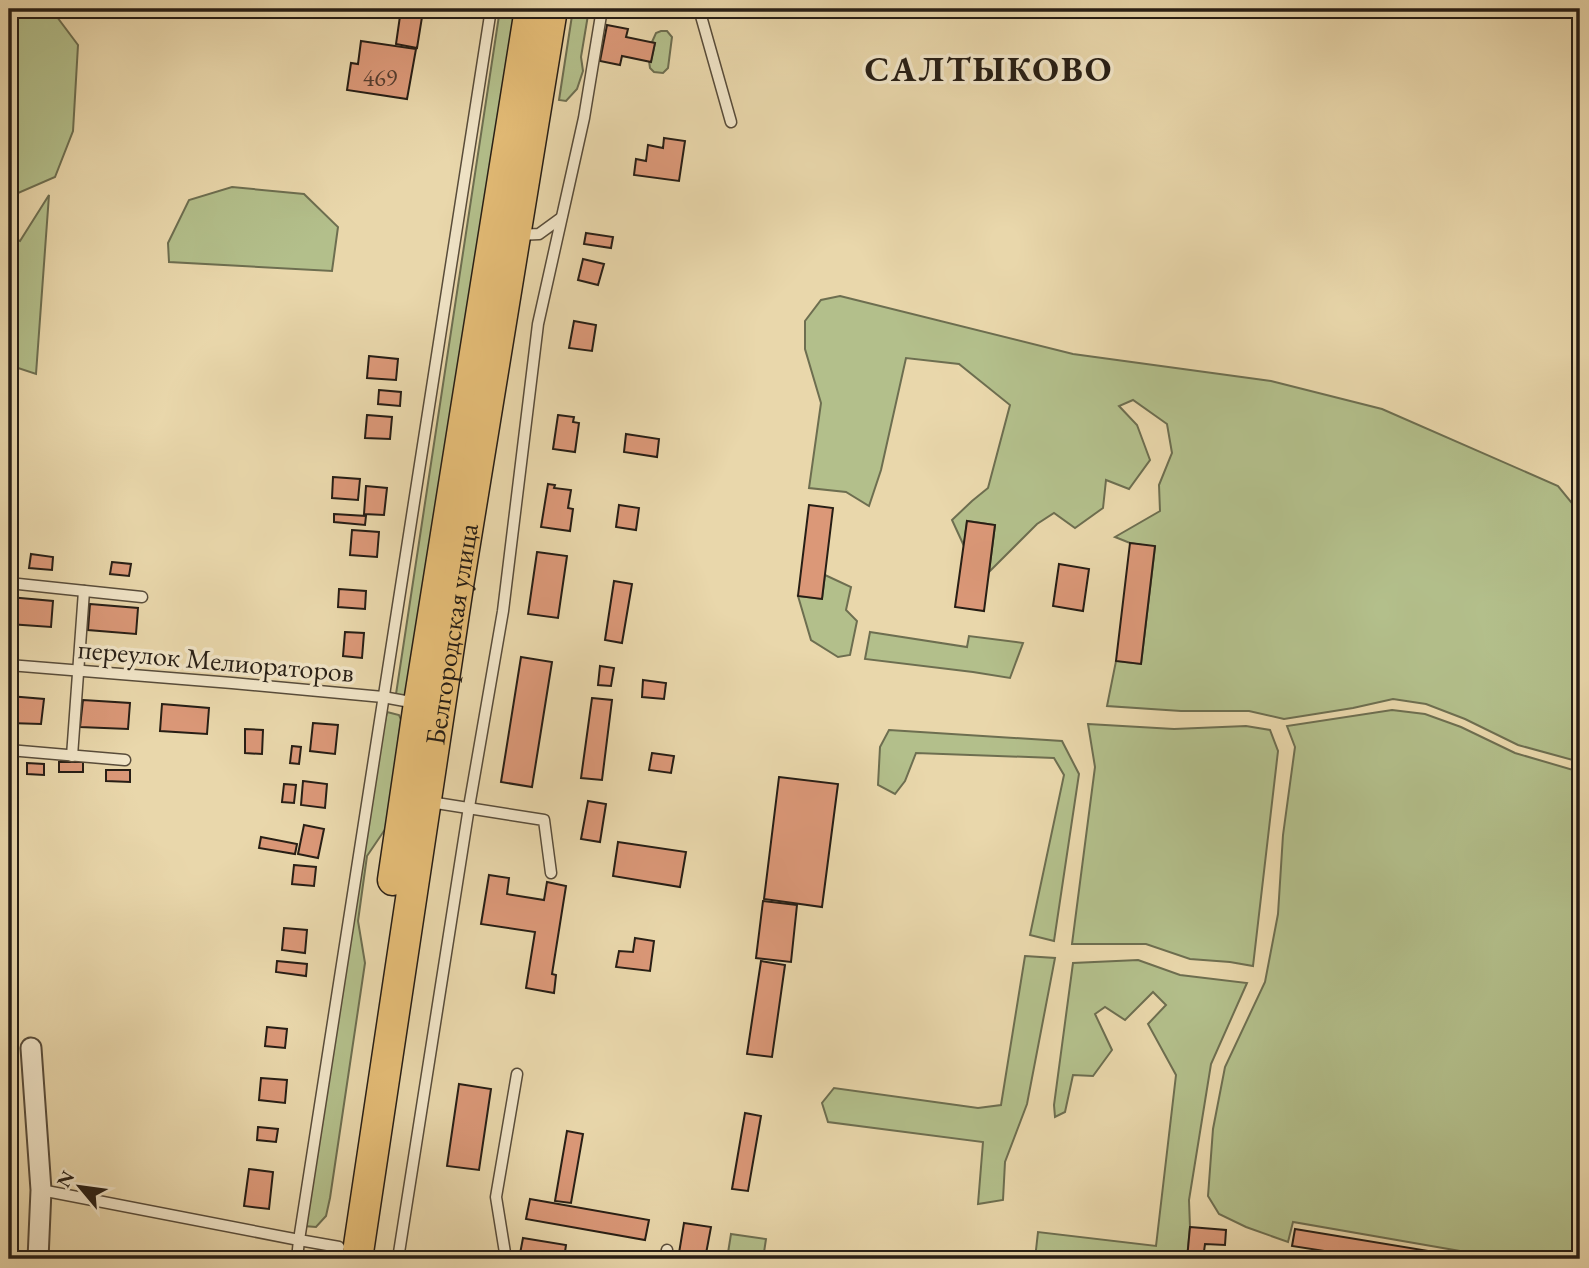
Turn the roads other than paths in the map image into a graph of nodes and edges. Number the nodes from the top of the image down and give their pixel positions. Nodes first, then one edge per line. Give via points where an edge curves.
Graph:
1 (491, 9) edge
2 (530, 9) edge
3 (552, 9) edge
4 (602, 9) edge
5 (699, 9) edge
6 (731, 122) dead end
7 (510, 202) junction
8 (561, 218) junction
9 (516, 235) junction
10 (9, 583) edge
11 (84, 591) junction
12 (142, 597) dead end
13 (9, 665) edge
14 (79, 670) junction
15 (383, 697) junction
16 (419, 703) junction
17 (9, 750) edge
18 (72, 756) junction
19 (125, 760) dead end
20 (426, 801) junction
21 (469, 807) junction
22 (551, 873) dead end
23 (31, 1048) dead end
24 (517, 1074) dead end
25 (41, 1190) junction
26 (299, 1240) junction
27 (345, 1255) edge
28 (38, 1259) edge
29 (297, 1259) edge
30 (398, 1259) edge
31 (506, 1259) edge

1 - 15 lane
2 - 7 main road, Белгородская улица
3 - 7 main road, Белгородская улица
4 - 8 lane
5 - 6 lane
7 - 9 main road, Белгородская улица
7 - 16 main road, Белгородская улица
8 - 9 lane via 539,234
8 - 21 lane via 538,324 503,611
9 - 20 main road, Белгородская улица
10 - 11 lane
11 - 12 lane
11 - 14 lane
13 - 14 lane, переулок Мелиораторов
14 - 15 lane, переулок Мелиораторов
14 - 18 lane
15 - 16 lane, переулок Мелиораторов
15 - 26 lane
16 - 27 main road, Белгородская улица
17 - 18 lane
18 - 19 lane
20 - 21 lane
20 - 27 main road, Белгородская улица
21 - 22 lane via 544,820
21 - 30 lane
23 - 25 street
24 - 31 lane via 496,1197
25 - 26 lane
25 - 28 street
26 - 27 lane
26 - 29 lane

